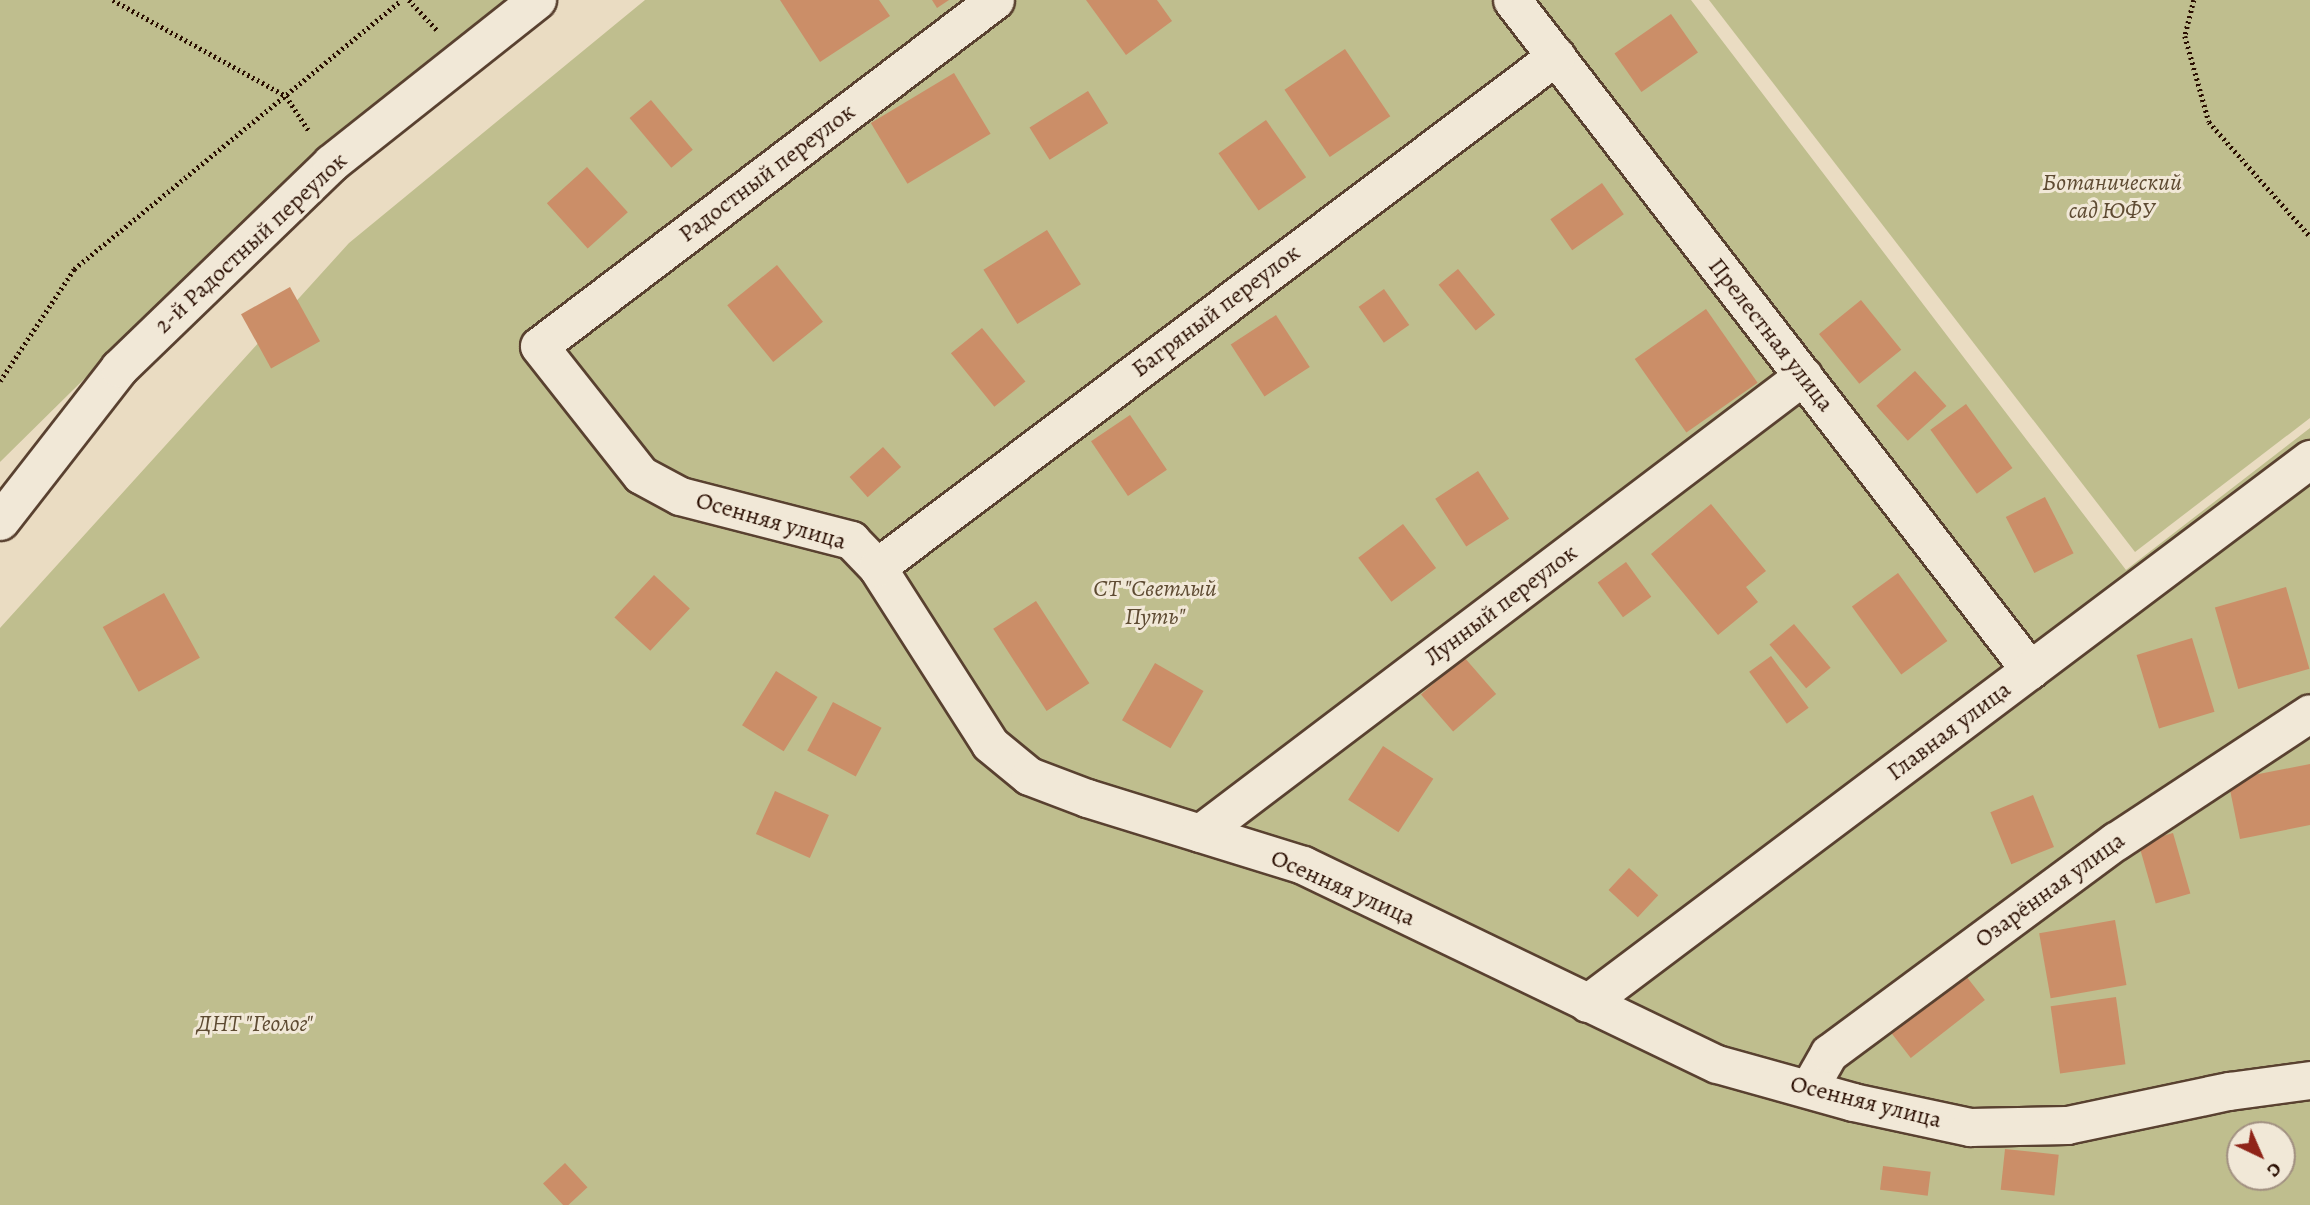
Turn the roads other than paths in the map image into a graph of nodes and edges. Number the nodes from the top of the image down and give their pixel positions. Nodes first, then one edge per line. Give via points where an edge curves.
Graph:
1 (537, 0) edge
2 (995, 0) edge
3 (1512, 0) edge
4 (1556, 56) junction
5 (539, 346) joint
6 (1803, 376) junction
7 (2310, 459) edge
8 (0, 521) edge
9 (877, 567) junction
10 (2030, 670) junction
11 (2310, 713) edge
12 (1200, 833) junction
13 (1587, 1003) junction
14 (2310, 1080) edge
15 (1808, 1088) junction

1 - 8 street, 2-й Радостный переулок via 331,163 119,368
2 - 5 street, Радостный переулок
3 - 4 street, Прелестная улица
4 - 6 street, Прелестная улица
4 - 9 street, Багряный переулок
5 - 9 street, Осенняя улица via 641,475 680,496 851,540
6 - 10 street, Прелестная улица
6 - 12 street, Лунный переулок
7 - 10 street, Главная улица
9 - 12 street, Осенняя улица via 990,744 1029,776
10 - 13 street, Главная улица
11 - 15 street, Озарённая улица via 2116,841 1829,1053
12 - 13 street, Осенняя улица via 1303,865
13 - 15 street, Осенняя улица via 1717,1064
14 - 15 street, Осенняя улица via 2229,1091 2067,1125 1970,1127

